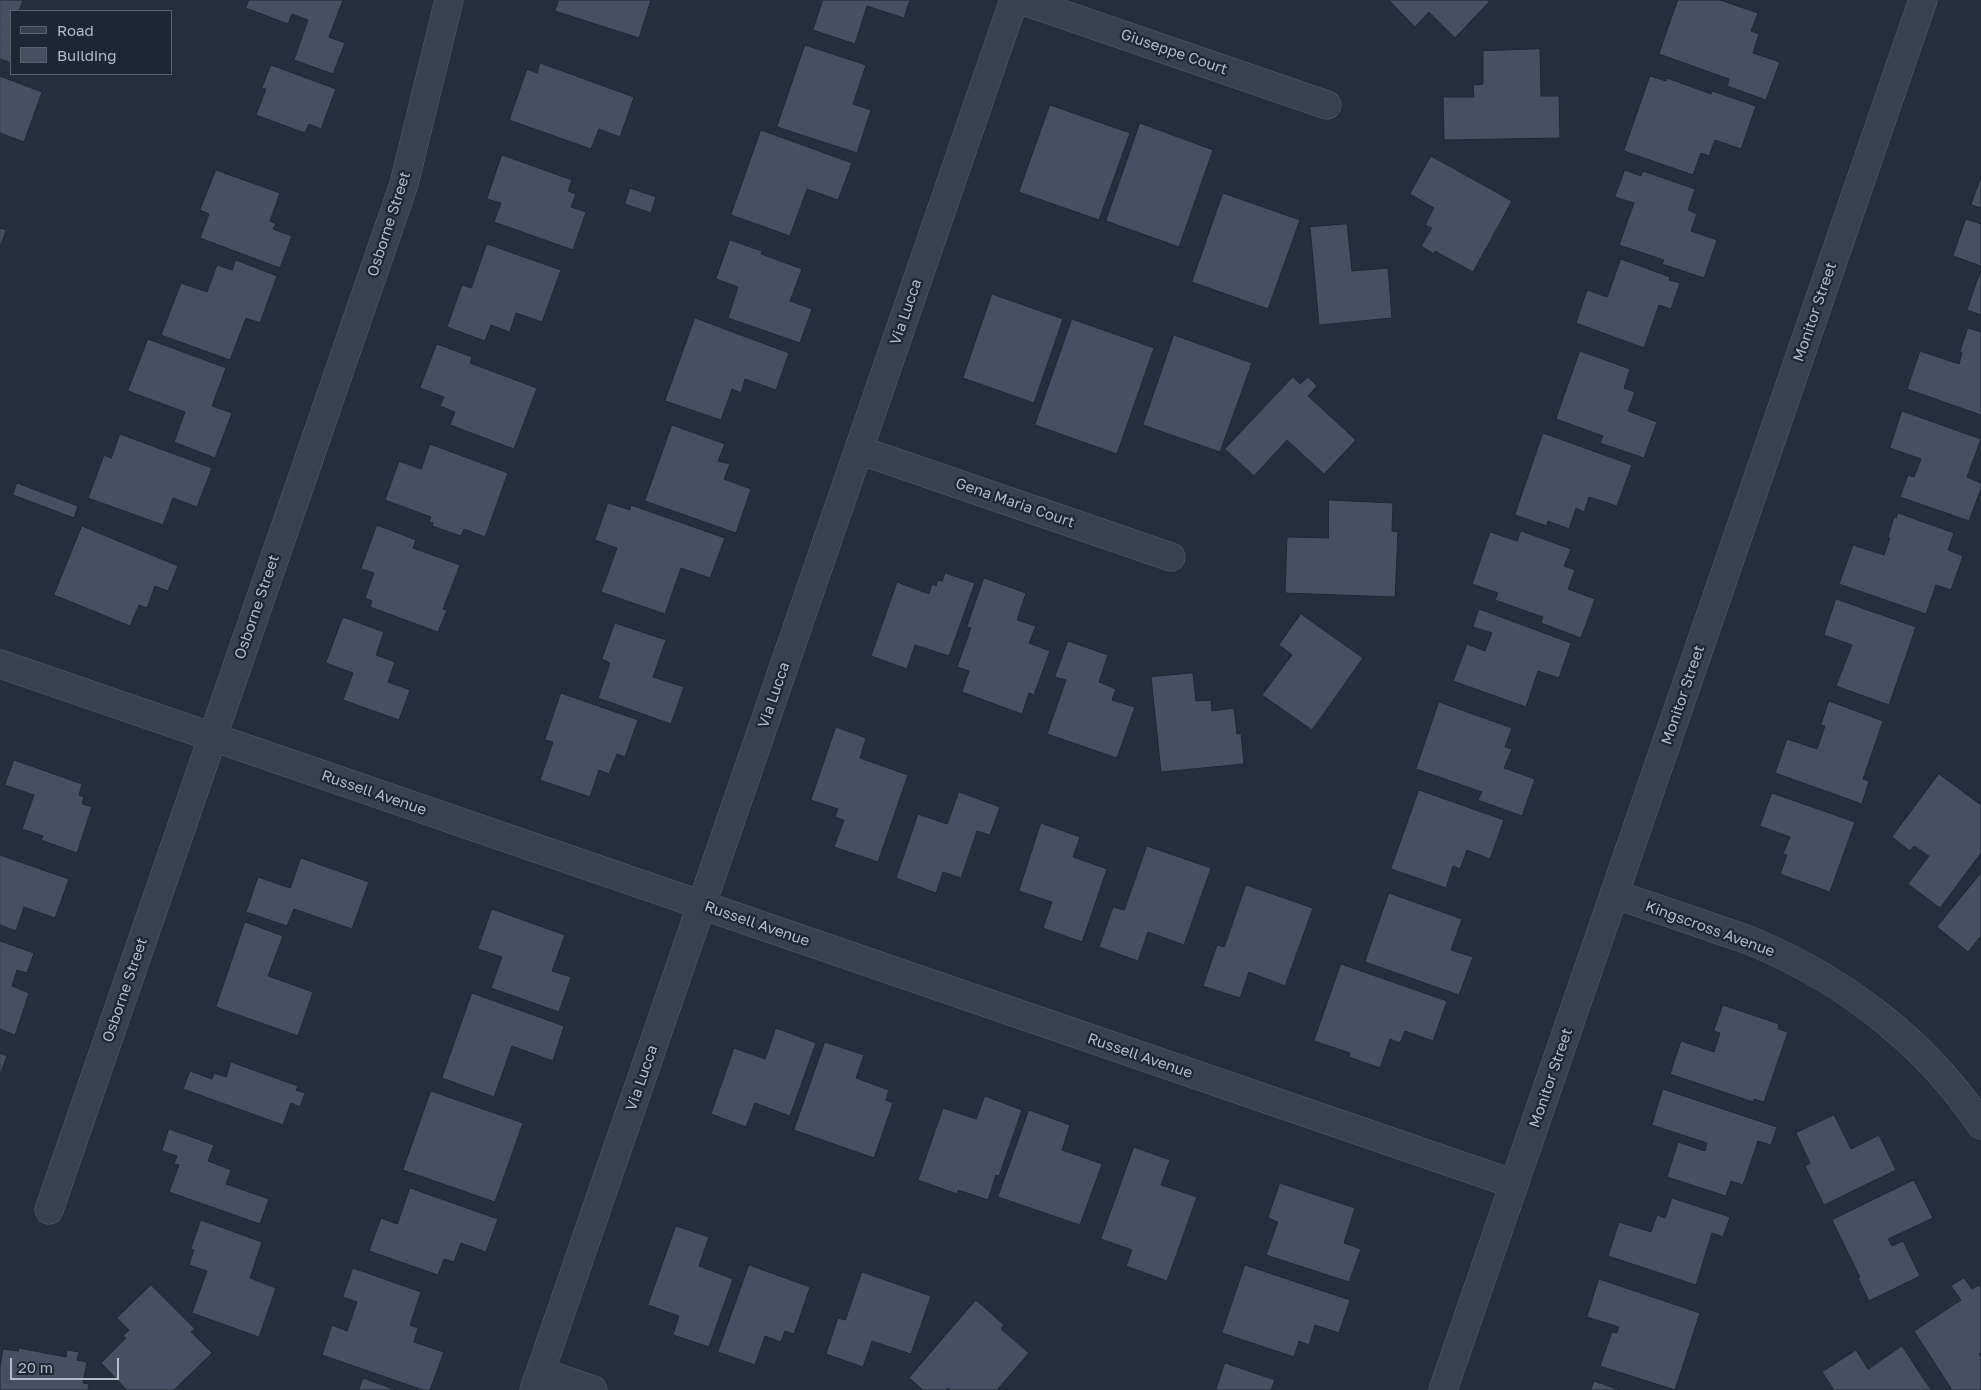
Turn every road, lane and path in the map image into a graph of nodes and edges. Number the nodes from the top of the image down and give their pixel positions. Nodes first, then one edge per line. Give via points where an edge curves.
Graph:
1 (449, 0) edge
2 (1014, 0) edge
3 (1021, 0) edge
4 (1922, 0) edge
5 (1327, 105) dead end
6 (859, 450) junction
7 (1171, 557) dead end
8 (0, 664) edge
9 (212, 738) junction
10 (1614, 894) junction
11 (701, 905) junction
12 (1981, 1125) edge
13 (1514, 1184) junction
14 (49, 1210) dead end
15 (538, 1381) edge
16 (593, 1390) edge
17 (1443, 1390) edge

1 - 9 street, Osborne Street via 404,184
2 - 6 street, Via Lucca
3 - 5 street, Giuseppe Court
4 - 10 street, Monitor Street
6 - 7 street, Gena Maria Court
6 - 11 street, Via Lucca
8 - 9 street, Russell Avenue
9 - 11 street, Russell Avenue
9 - 14 street, Osborne Street
10 - 12 street, Kingscross Avenue via 1757,943 1820,974 1877,1013 1917,1048 1964,1099
10 - 13 street, Monitor Street
11 - 13 street, Russell Avenue
11 - 15 street, Via Lucca
13 - 17 street, Monitor Street
15 - 16 street

